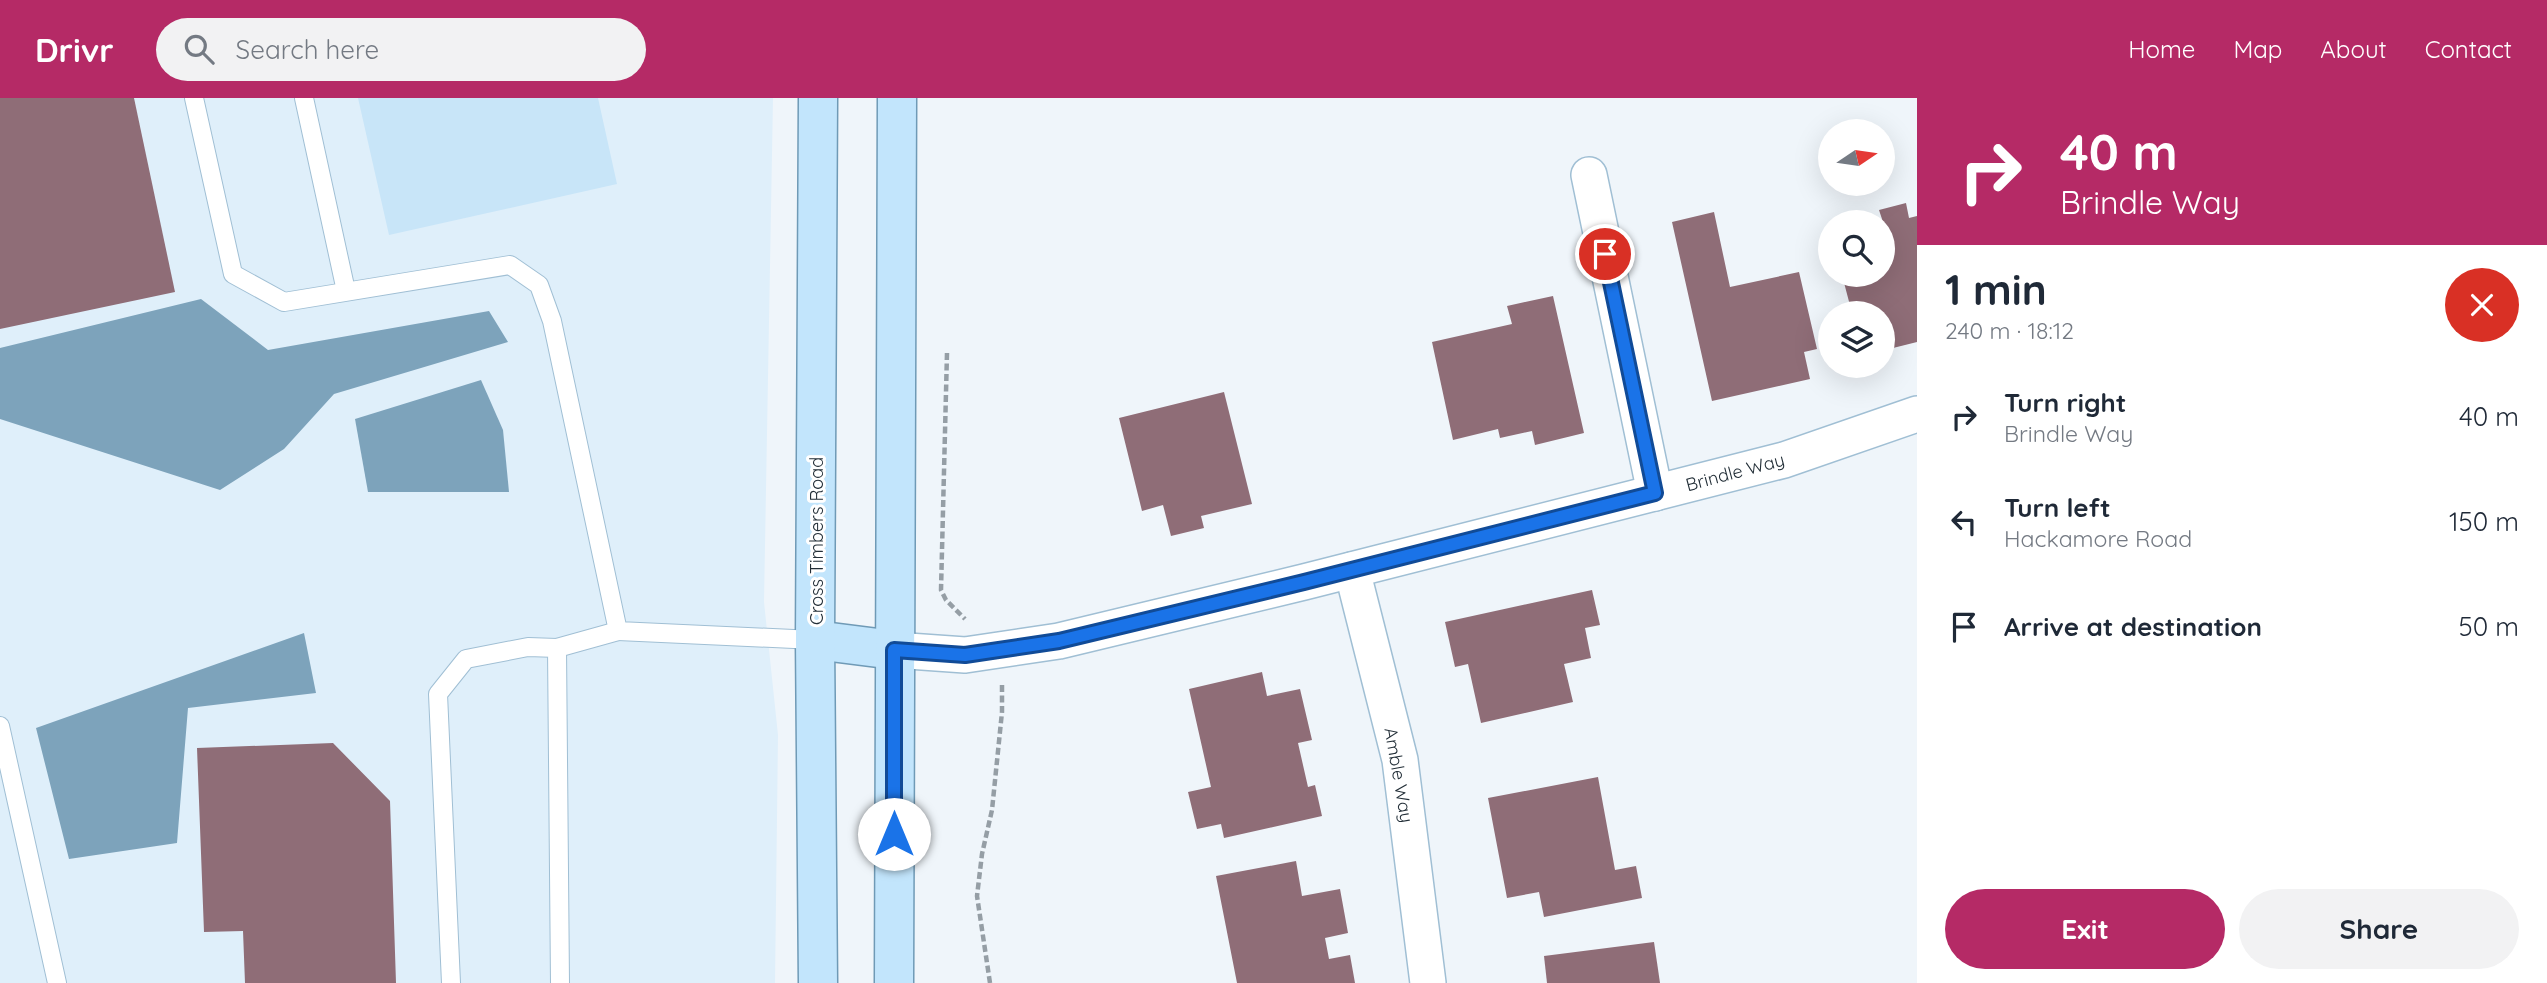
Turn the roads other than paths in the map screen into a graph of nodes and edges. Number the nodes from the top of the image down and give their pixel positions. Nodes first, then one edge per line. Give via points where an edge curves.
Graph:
1 (194, 98) edge
2 (304, 98) edge
3 (818, 98) edge
4 (897, 98) edge
5 (1589, 175) dead end
6 (346, 291) junction
7 (1917, 414) edge
8 (1655, 493) junction
9 (1352, 570) junction
10 (618, 631) junction
11 (815, 640) junction
12 (557, 648) junction
13 (894, 650) junction
14 (0, 726) edge
15 (57, 983) edge
16 (451, 983) edge
17 (560, 983) edge
18 (818, 983) edge
19 (894, 983) edge
20 (1428, 983) edge

1 - 6 lane via 233,274 284,302
2 - 6 lane
3 - 11 main road, Cross Timbers Road
4 - 13 main road
5 - 8 street
6 - 10 lane via 510,265 539,285 552,321
7 - 8 street, Brindle Way via 1784,460
8 - 9 street, Brindle Way
9 - 13 street, Brindle Way via 1059,641 965,655
9 - 20 street, Amble Way via 1400,760
10 - 11 lane
10 - 12 lane
11 - 13 main road
11 - 18 main road, Cross Timbers Road
12 - 16 lane via 466,659 438,694
12 - 17 lane
13 - 19 main road
14 - 15 lane

